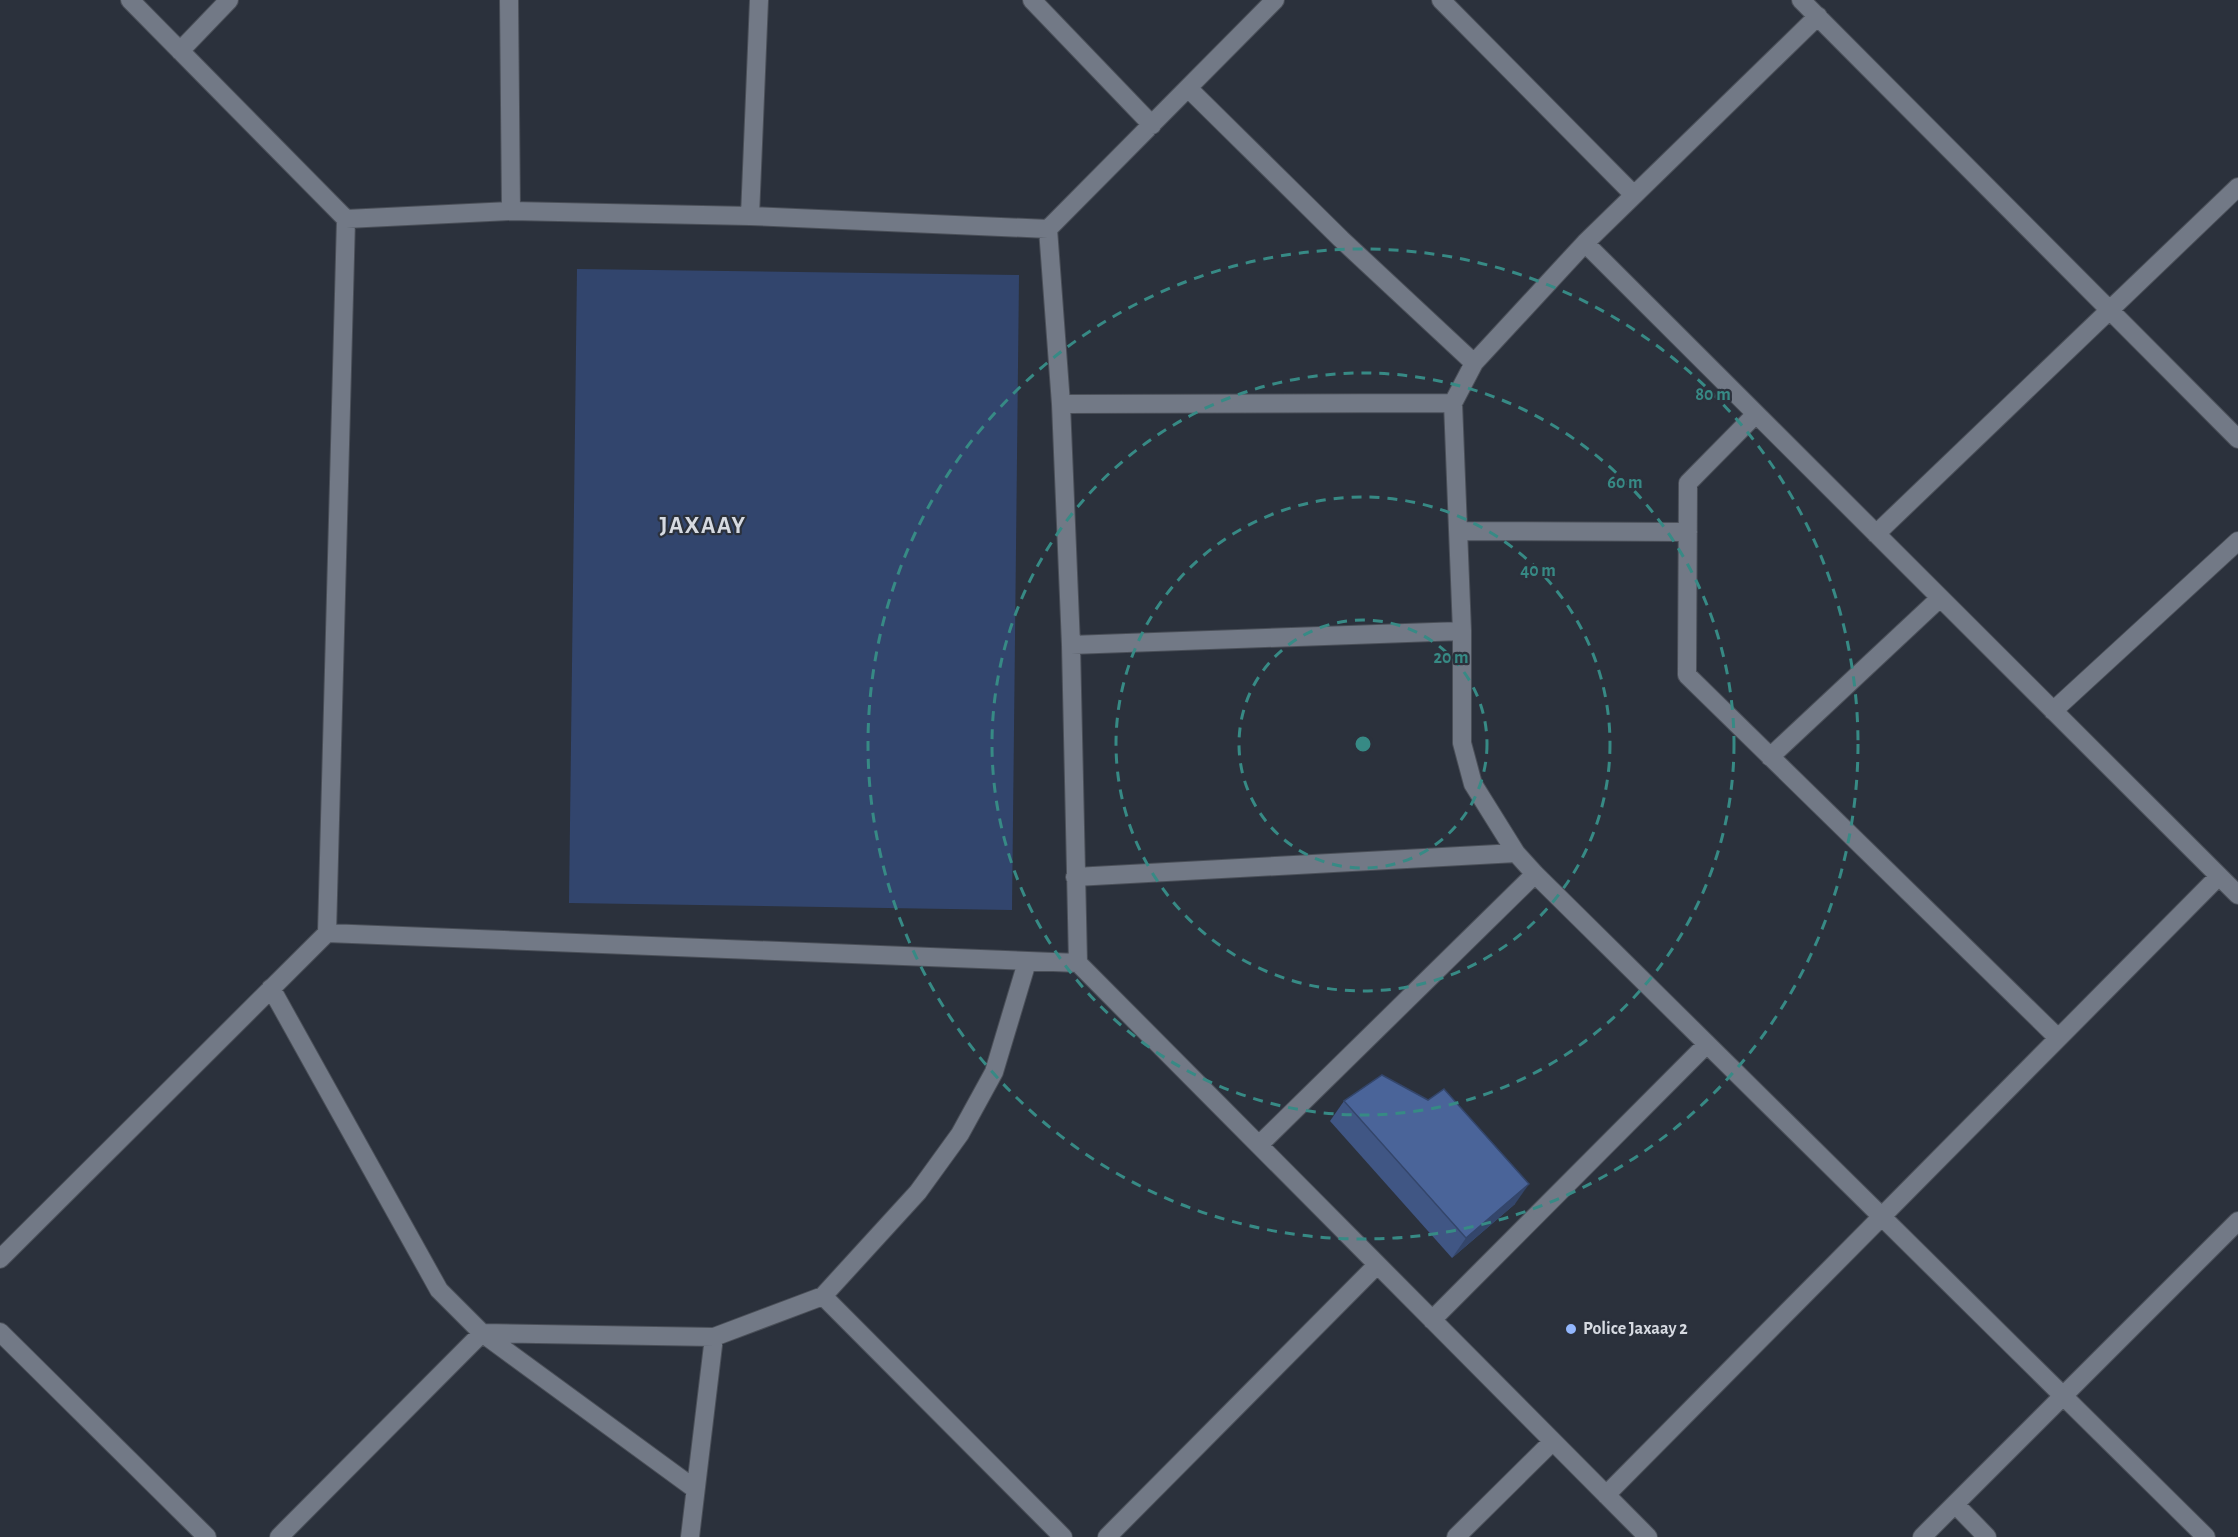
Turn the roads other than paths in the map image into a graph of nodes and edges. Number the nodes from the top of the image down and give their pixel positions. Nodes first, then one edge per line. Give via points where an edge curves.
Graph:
1 (129, 0) edge
2 (229, 0) edge
3 (509, 0) edge
4 (759, 0) edge
5 (1032, 0) edge
6 (1275, 0) edge
7 (1441, 0) edge
8 (1801, 0) edge
9 (1818, 16) junction
10 (180, 51) junction
11 (1188, 88) junction
12 (1152, 124) junction
13 (2238, 187) edge
14 (1634, 195) junction
15 (511, 211) junction
16 (750, 216) junction
17 (346, 219) junction
18 (1048, 229) junction
19 (1586, 243) junction
20 (2110, 310) junction
21 (1474, 363) junction
22 (1453, 403) junction
23 (1061, 404) junction
24 (1756, 414) junction
25 (2238, 439) edge
26 (1458, 531) junction
27 (1688, 532) junction
28 (1876, 534) junction
29 (2238, 541) edge
30 (1940, 598) junction
31 (1462, 631) junction
32 (1071, 645) junction
33 (2053, 711) junction
34 (1770, 757) junction
35 (1516, 853) junction
36 (1535, 874) junction
37 (2219, 876) junction
38 (1075, 878) junction
39 (2238, 895) edge
40 (327, 933) junction
41 (1027, 962) junction
42 (1078, 963) junction
43 (271, 988) junction
44 (2058, 1038) junction
45 (1707, 1044) junction
46 (1259, 1145) junction
47 (1882, 1216) junction
48 (2238, 1221) edge
49 (0, 1259) edge
50 (1377, 1265) junction
51 (823, 1296) junction
52 (1432, 1320) junction
53 (0, 1332) edge
54 (482, 1334) junction
55 (714, 1337) junction
56 (2063, 1396) junction
57 (1552, 1442) junction
58 (695, 1489) junction
59 (1606, 1495) junction
60 (1955, 1504) junction
61 (207, 1537) edge
62 (279, 1537) edge
63 (690, 1537) edge
64 (1063, 1537) edge
65 (1107, 1537) edge
66 (1456, 1537) edge
67 (1648, 1537) edge
68 (1922, 1537) edge
69 (1987, 1537) edge
70 (2206, 1537) edge

1 - 10 street
2 - 10 street
3 - 15 street
4 - 16 street
5 - 12 street
6 - 11 street
7 - 14 street
8 - 9 street
9 - 14 street
9 - 20 street
10 - 17 street
11 - 12 street
11 - 21 street
12 - 18 street
13 - 20 street
14 - 19 street
15 - 16 street
15 - 17 street
16 - 18 street
17 - 40 street
18 - 23 street
19 - 21 street
19 - 24 street
20 - 25 street
20 - 28 street
21 - 22 street
22 - 23 street
22 - 26 street
23 - 32 street
24 - 27 street via 1688,483
24 - 28 street
26 - 27 street
26 - 31 street
27 - 34 street via 1687,675
28 - 30 street
29 - 33 street
30 - 33 street
30 - 34 street
31 - 32 street
31 - 35 street via 1462,743 1473,783
32 - 38 street
33 - 37 street
34 - 44 street
35 - 36 street
35 - 38 street
36 - 45 street
36 - 46 street
37 - 39 street
37 - 44 street
38 - 42 street
40 - 41 street
40 - 43 street
41 - 42 street
41 - 51 street via 994,1072 960,1134 918,1192
42 - 46 street
43 - 49 street
43 - 54 street via 439,1290
44 - 47 street
45 - 47 street
45 - 52 street
46 - 50 street
47 - 56 street
47 - 59 street
48 - 56 street
50 - 52 street
50 - 65 street
51 - 55 street
51 - 64 street
52 - 57 street
53 - 61 street
54 - 55 street
54 - 58 street
54 - 62 street
55 - 58 street
56 - 60 street
56 - 70 street
57 - 59 street
57 - 66 street
58 - 63 street
59 - 67 street
60 - 68 street
60 - 69 street

